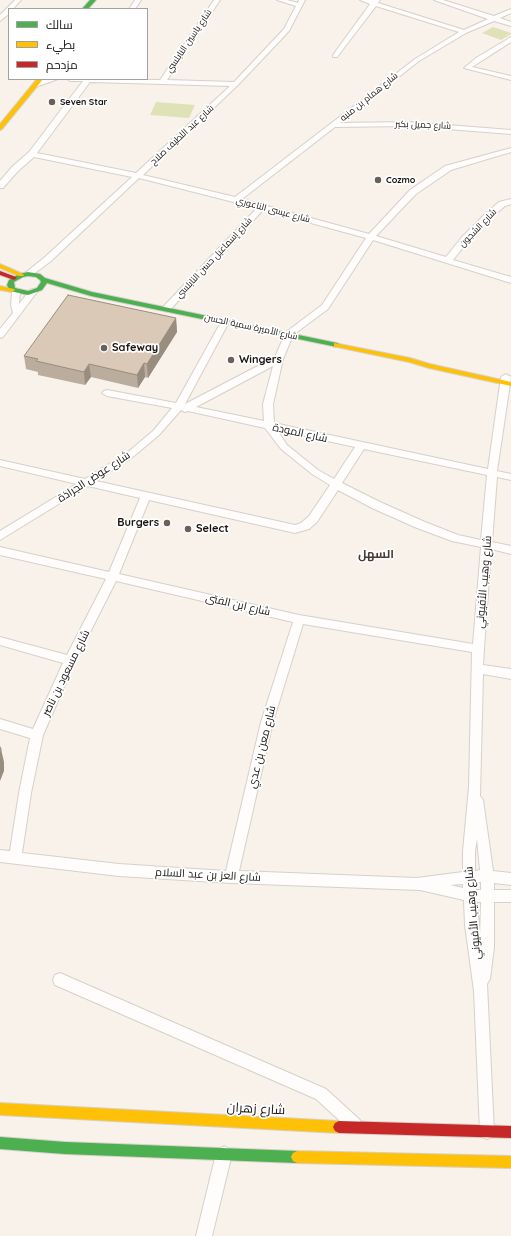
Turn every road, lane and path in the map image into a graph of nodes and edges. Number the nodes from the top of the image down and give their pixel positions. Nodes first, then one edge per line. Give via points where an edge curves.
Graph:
1 (18, 0) edge
2 (217, 0) edge
3 (280, 0) edge
4 (363, 0) edge
5 (437, 0) edge
6 (375, 2) edge
7 (301, 3) edge
8 (97, 4) edge
9 (10, 8) edge
10 (87, 8) edge
11 (8, 10) edge
12 (511, 11) edge
13 (495, 18) junction
14 (0, 19) edge
15 (511, 24) edge
16 (464, 32) junction
17 (511, 39) edge
18 (335, 56) dead end
19 (511, 78) edge
20 (87, 80) edge
21 (38, 82) edge
22 (162, 82) junction
23 (236, 84) junction
24 (334, 125) junction
25 (0, 128) edge
26 (511, 132) edge
27 (511, 150) edge
28 (32, 154) junction
29 (496, 155) junction
30 (511, 160) edge
31 (138, 176) junction
32 (0, 186) edge
33 (236, 200) junction
34 (511, 200) edge
35 (262, 207) junction
36 (371, 237) junction
37 (48, 259) junction
38 (448, 260) junction
39 (0, 266) edge
40 (0, 273) edge
41 (40, 277) junction
42 (511, 280) edge
43 (0, 282) edge
44 (17, 282) junction
45 (0, 288) edge
46 (34, 292) junction
47 (91, 294) junction
48 (166, 309) junction
49 (17, 313) junction
50 (225, 322) junction
51 (289, 334) junction
52 (0, 335) edge
53 (279, 358) junction
54 (508, 380) edge
55 (107, 393) dead end
56 (183, 407) junction
57 (269, 426) junction
58 (361, 446) junction
59 (0, 463) edge
60 (492, 473) junction
61 (511, 477) edge
62 (88, 482) junction
63 (335, 484) junction
64 (146, 496) junction
65 (0, 536) edge
66 (487, 546) junction
67 (511, 550) edge
68 (0, 551) edge
69 (113, 576) junction
70 (299, 619) junction
71 (0, 641) edge
72 (478, 649) junction
73 (70, 660) junction
74 (477, 669) junction
75 (511, 674) edge
76 (0, 724) edge
77 (37, 735) junction
78 (475, 787) junction
79 (0, 856) edge
80 (15, 858) junction
81 (486, 876) junction
82 (231, 877) junction
83 (469, 877) junction
84 (511, 878) edge
85 (417, 884) junction
86 (471, 896) junction
87 (488, 896) junction
88 (511, 896) edge
89 (60, 980) dead end
90 (481, 991) junction
91 (0, 1109) edge
92 (358, 1128) junction
93 (488, 1132) junction
94 (511, 1132) edge
95 (0, 1143) edge
96 (224, 1154) junction
97 (511, 1162) edge
98 (204, 1236) edge

1 - 9 street
2 - 22 street, شارع ياسين النابلسي
3 - 7 street
4 - 6 street
5 - 13 street
6 - 16 street
6 - 18 street
7 - 23 street, شارع عبد اللطيف صلاح via 287,30
8 - 10 main road
11 - 14 street
12 - 13 street, شارع همام بن منبه
13 - 15 street
13 - 16 street, شارع همام بن منبه
16 - 24 street, شارع همام بن منبه via 413,62
17 - 19 street via 478,58 467,68
20 - 22 street
20 - 28 street
21 - 25 main road
22 - 23 street
23 - 31 street, شارع عبد اللطيف صلاح
24 - 26 street, شارع جميل بكير via 409,124
24 - 33 street, شارع همام بن منبه
27 - 29 street
28 - 31 street, شارع عيسى الناعوري
28 - 32 street
29 - 30 street
29 - 36 street via 443,171 414,192
31 - 33 street, شارع عيسى الناعوري
31 - 37 street, شارع عبد اللطيف صلاح
33 - 35 street, شارع عيسى الناعوري
34 - 38 street, شارع الشجون via 488,216
35 - 36 street, شارع عيسى الناعوري
35 - 48 street, شارع إسماعيل حسن النابلسي
36 - 38 street, شارع عيسى الناعوري
36 - 51 street via 325,307
37 - 41 street, شارع عبد اللطيف صلاح
37 - 44 street, شارع عبد اللطيف صلاح
38 - 42 street, شارع عيسى الناعوري
39 - 44 main road
40 - 44 main road
41 - 44 main road, شارع الأميرة سمية الحسن
41 - 46 main road via 43,286
41 - 47 main road, شارع الأميرة سمية الحسن
43 - 44 main road
44 - 45 main road
44 - 46 main road, شارع الأميرة سمية الحسن
44 - 49 street
46 - 47 main road, شارع الأميرة سمية الحسن
46 - 49 street
47 - 48 main road, شارع الأميرة سمية الحسن
48 - 50 main road, شارع الأميرة سمية الحسن
49 - 52 street
50 - 51 main road, شارع الأميرة سمية الحسن
50 - 56 street, شارع عوض الجراذة
51 - 53 street
51 - 54 main road, شارع الأميرة سمية الحسن via 410,360 429,361
53 - 56 street
53 - 57 street via 268,404
54 - 60 street, شارع وهيب الأفيوني
55 - 56 street, شارع المودة
56 - 57 street, شارع المودة
56 - 62 street, شارع عوض الجراذة via 132,454
57 - 58 street, شارع المودة
57 - 63 street via 284,448
58 - 60 street, شارع المودة
58 - 63 street
59 - 62 street
60 - 61 street, شارع المودة
60 - 66 street, شارع وهيب الأفيوني
62 - 64 street
62 - 65 street, شارع عوض الجراذة
63 - 64 street via 313,519 305,526 295,529
63 - 66 street via 421,525
64 - 69 street, شارع مسعود بن ناصر
66 - 67 street
66 - 72 street, شارع وهيب الأفيوني
68 - 69 street, شارع ابن الفتى
69 - 70 street, شارع ابن الفتى
69 - 73 street, شارع مسعود بن ناصر
70 - 72 street, شارع ابن الفتى
70 - 82 street, شارع معن بن عدي via 267,722
71 - 73 street
72 - 74 street, شارع وهيب الأفيوني
73 - 77 street, شارع مسعود بن ناصر
74 - 75 street
74 - 78 street, شارع وهيب الأفيوني
76 - 77 street
77 - 80 street, شارع مسعود بن ناصر
78 - 81 street, شارع وهيب الأفيوني via 483,833
78 - 83 street, شارع وهيب الأفيوني
79 - 80 street, شارع العز بن عبد السلام
80 - 82 street, شارع العز بن عبد السلام via 119,870
81 - 83 street, شارع العز بن عبد السلام
81 - 84 street, شارع العز بن عبد السلام
81 - 87 street, شارع وهيب الأفيوني
82 - 85 street, شارع العز بن عبد السلام
83 - 85 street, شارع العز بن عبد السلام
83 - 86 street, شارع وهيب الأفيوني
85 - 86 street, شارع العز بن عبد السلام
86 - 87 street, شارع العز بن عبد السلام
86 - 90 street, شارع وهيب الأفيوني
87 - 88 street, شارع العز بن عبد السلام
87 - 90 street, شارع وهيب الأفيوني via 487,947
89 - 92 street via 321,1094
90 - 93 street, شارع وهيب الأفيوني
91 - 92 main road, شارع زهران
92 - 93 main road, شارع زهران
93 - 94 main road, شارع زهران
95 - 96 main road
96 - 97 main road
96 - 98 street

